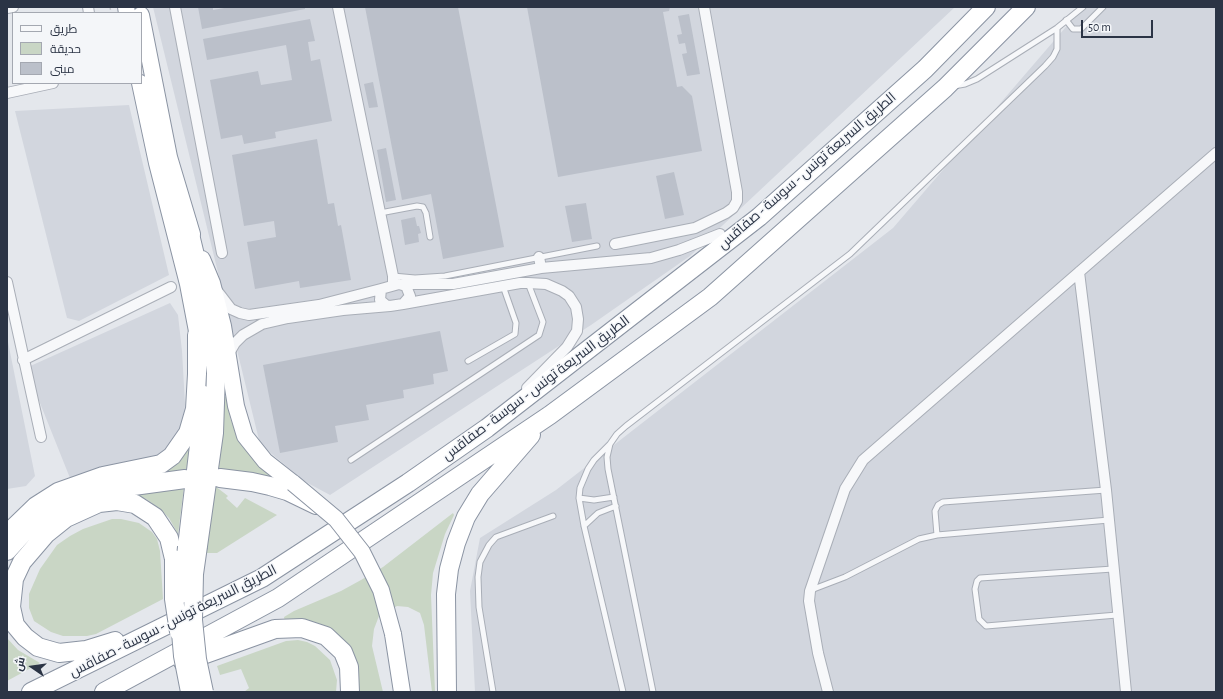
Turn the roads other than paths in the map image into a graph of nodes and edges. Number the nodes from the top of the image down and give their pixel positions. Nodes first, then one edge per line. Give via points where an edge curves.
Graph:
1 (13, 7) edge
2 (175, 7) edge
3 (338, 7) edge
4 (704, 7) edge
5 (986, 7) edge
6 (1026, 7) edge
7 (1083, 7) edge
8 (1103, 7) edge
9 (7, 8) edge
10 (142, 19) edge
11 (1066, 20) junction
12 (1057, 28) junction
13 (48, 84) edge
14 (140, 84) edge
15 (945, 88) junction
16 (7, 93) edge
17 (1216, 154) edge
18 (380, 213) junction
19 (759, 217) junction
20 (187, 222) junction
21 (720, 234) joint
22 (430, 237) dead end
23 (615, 244) dead end
24 (597, 246) dead end
25 (222, 253) dead end
26 (539, 257) junction
27 (541, 268) junction
28 (1079, 272) junction
29 (7, 282) edge
30 (396, 282) junction
31 (212, 283) junction
32 (528, 283) junction
33 (504, 286) junction
34 (171, 288) dead end
35 (381, 289) junction
36 (403, 304) junction
37 (390, 306) junction
38 (197, 335) junction
39 (228, 355) junction
40 (23, 360) junction
41 (468, 361) dead end
42 (550, 415) junction
43 (487, 428) junction
44 (41, 437) dead end
45 (610, 444) junction
46 (351, 460) dead end
47 (220, 478) dead end
48 (185, 479) dead end
49 (290, 487) junction
50 (1106, 490) junction
51 (614, 497) junction
52 (579, 498) junction
53 (616, 506) junction
54 (320, 507) joint
55 (553, 516) dead end
56 (1109, 520) junction
57 (584, 526) junction
58 (7, 534) edge
59 (937, 535) junction
60 (7, 551) edge
61 (186, 551) junction
62 (1114, 569) junction
63 (810, 591) junction
64 (1117, 615) junction
65 (172, 629) junction
66 (106, 691) edge
67 (31, 692) edge
68 (189, 692) edge
69 (204, 692) edge
70 (350, 692) edge
71 (402, 692) edge
72 (447, 692) edge
73 (493, 692) edge
74 (623, 692) edge
75 (653, 692) edge
76 (828, 692) edge
77 (1126, 692) edge

1 - 9 street
2 - 25 street
3 - 18 street
4 - 23 street via 737,201 726,213 695,228
5 - 19 highway, الطريق السريعة تونس - سوسة - صفاقس via 925,69
6 - 15 highway, الطريق السريعة تونس - سوسة - صفاقس
7 - 11 lane
8 - 11 lane via 1081,29 1073,29
10 - 20 highway via 160,116
11 - 12 lane
12 - 15 lane via 977,79
12 - 45 lane via 1057,49 1045,66 850,254 626,426
13 - 16 street
14 - 38 highway via 157,163 188,284
15 - 42 highway, الطريق السريعة تونس - سوسة - صفاقس via 710,297
17 - 28 street
18 - 22 lane via 423,207
18 - 30 street
19 - 21 highway
19 - 43 highway, الطريق السريعة تونس - سوسة - صفاقس
20 - 31 highway
20 - 61 highway via 208,309 216,374 214,433
21 - 27 street via 651,258
24 - 26 lane
26 - 27 street
26 - 30 lane via 444,276
27 - 30 street via 467,283 442,285
28 - 50 street
28 - 63 street via 863,460 845,489
29 - 40 street
30 - 35 street
30 - 36 street via 410,292 409,300
31 - 35 street via 231,309 249,315 319,305
31 - 39 highway
32 - 33 street
32 - 43 street via 546,284 569,296 577,312 577,331 567,347
32 - 46 lane via 543,322 539,335
33 - 36 street
33 - 41 lane via 516,330 512,337
34 - 40 street
35 - 37 street via 380,300
36 - 37 street
37 - 39 street via 343,310 262,324 243,335
38 - 58 highway via 195,409 188,433 172,456 161,464 103,476 58,492 36,506
38 - 61 highway via 202,355 204,403
39 - 49 highway via 236,406 245,436
40 - 44 street
42 - 66 highway, الطريق السريعة تونس - سوسة - صفاقس via 278,598
42 - 72 highway via 480,494 466,517 456,543 446,594
43 - 65 highway, الطريق السريعة تونس - سوسة - صفاقس via 262,578
45 - 51 lane via 607,457
45 - 52 lane via 588,469 580,488
47 - 49 highway
48 - 60 highway via 102,491 80,498 44,517 26,530
49 - 54 highway
50 - 56 street
50 - 59 lane via 943,502 935,511
51 - 52 lane via 594,500
51 - 53 lane
52 - 57 lane
53 - 57 lane via 598,513
53 - 75 lane
54 - 71 highway, bridge via 336,519 362,552 381,590 393,634
55 - 73 lane via 496,537 480,562 480,607
56 - 59 lane
56 - 62 street
57 - 74 lane
59 - 63 lane via 919,539 845,577
61 - 65 highway, bridge via 174,599
61 - 65 highway via 169,538 155,517 135,504 108,501 77,512 46,534 22,562 12,588 11,607 15,625 31,643 52,652 86,650
61 - 69 highway, bridge via 194,574 193,620
62 - 64 street
62 - 64 lane via 980,578 975,589 979,619 986,626
63 - 76 street via 809,601 818,653
64 - 77 street
65 - 67 highway, الطريق السريعة تونس - سوسة - صفاقس
65 - 68 highway, bridge via 182,656
66 - 70 highway via 260,634 290,628 316,631 336,644 343,652 349,667

